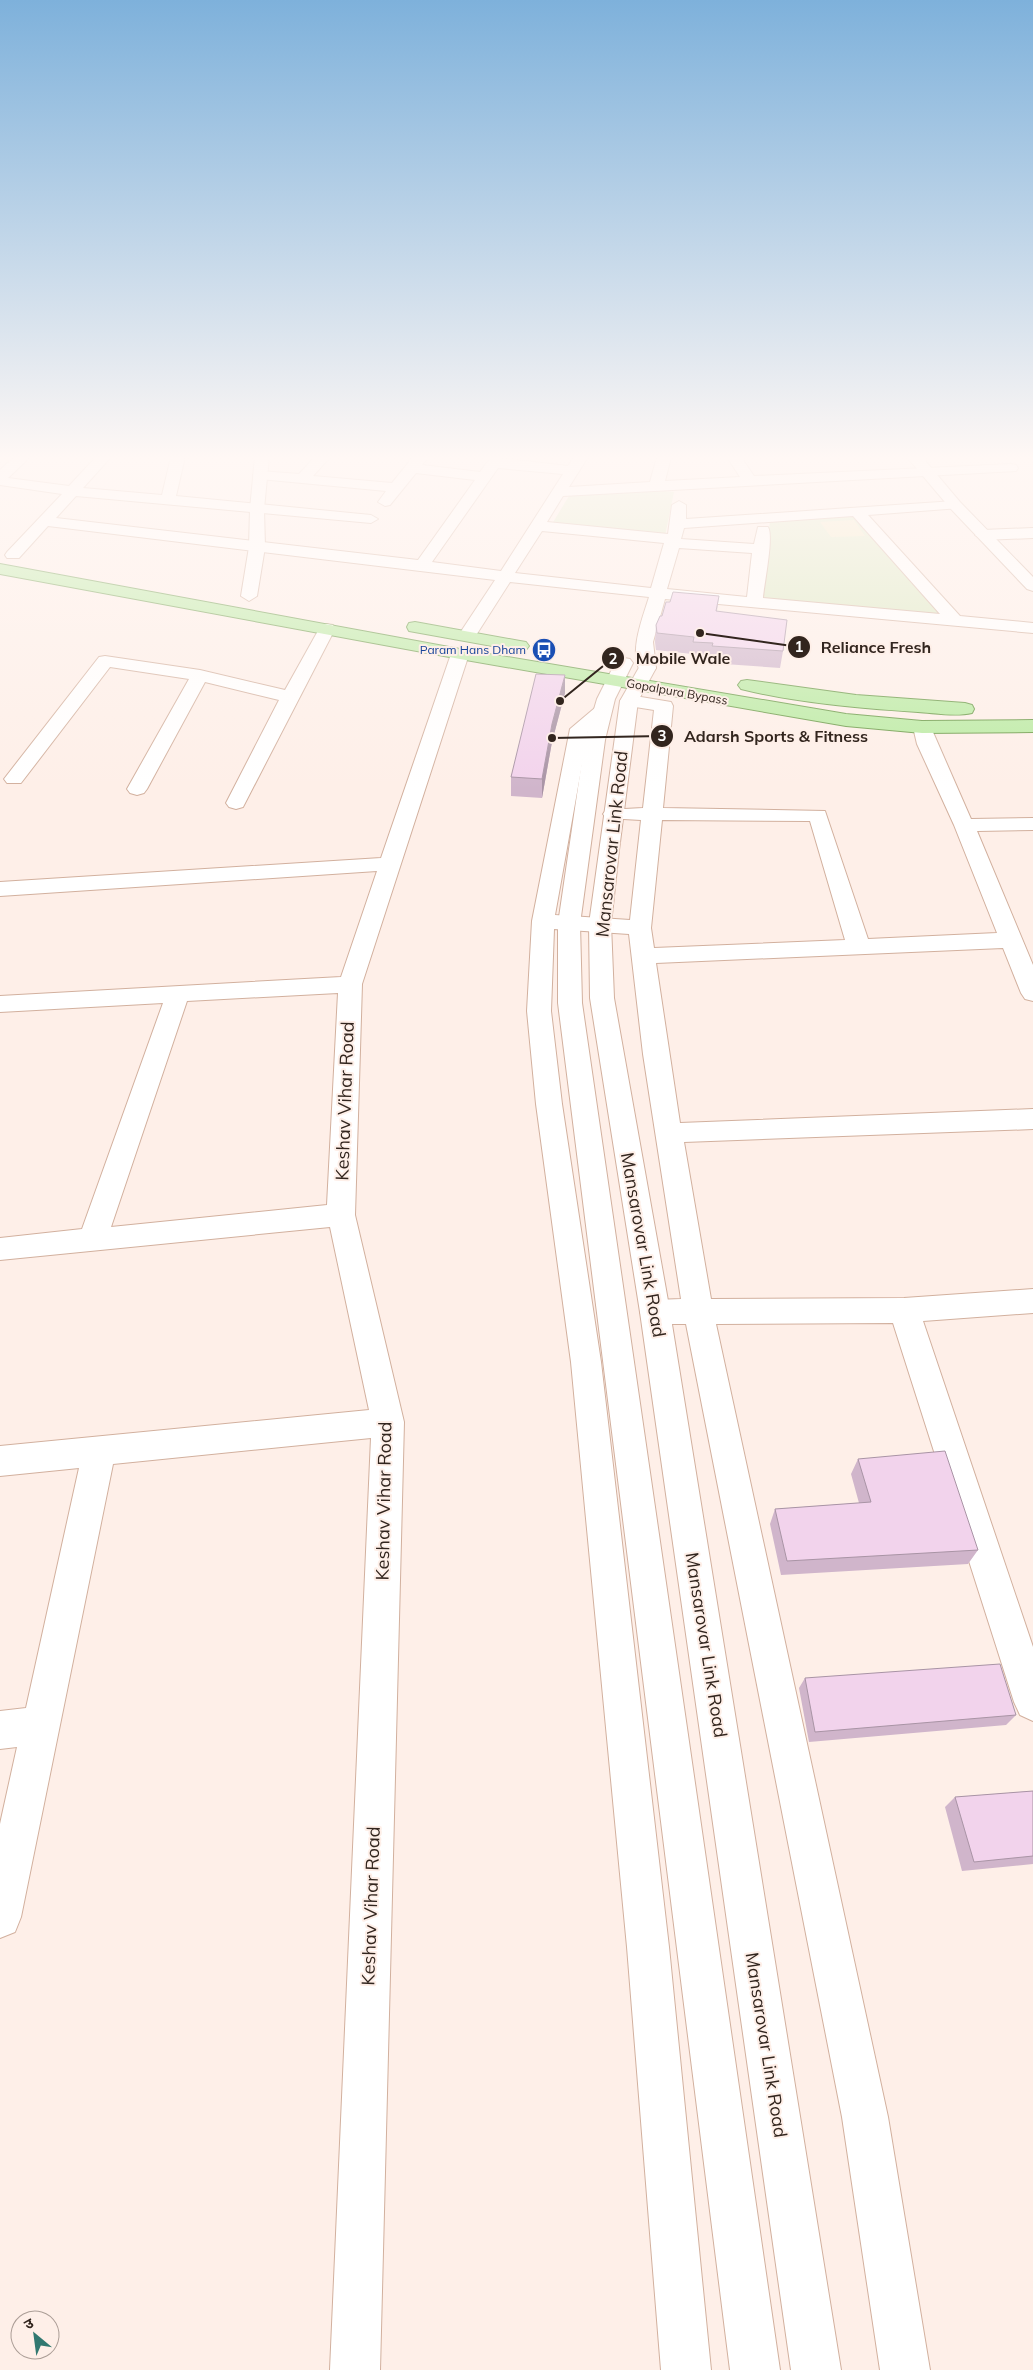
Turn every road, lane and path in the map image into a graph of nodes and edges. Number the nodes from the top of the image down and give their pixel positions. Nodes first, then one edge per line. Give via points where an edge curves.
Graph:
1 (254, 568) edge
2 (442, 568) edge
3 (512, 568) edge
4 (665, 568) edge
5 (759, 568) edge
6 (907, 568) edge
7 (1015, 568) edge
8 (0, 569) edge
9 (507, 576) junction
10 (1033, 586) edge
11 (230, 593) dead end
12 (658, 594) junction
13 (249, 596) junction
14 (268, 600) dead end
15 (754, 603) junction
16 (955, 620) junction
17 (401, 624) dead end
18 (1033, 628) edge
19 (327, 629) junction
20 (464, 645) junction
21 (534, 648) dead end
22 (200, 675) junction
23 (632, 676) junction
24 (729, 682) dead end
25 (290, 697) junction
26 (980, 709) dead end
27 (1007, 710) dead end
28 (1033, 710) edge
29 (603, 711) junction
30 (1033, 726) edge
31 (922, 727) junction
32 (14, 779) dead end
33 (138, 789) dead end
34 (236, 803) dead end
35 (613, 814) junction
36 (653, 815) junction
37 (1033, 824) edge
38 (964, 825) junction
39 (390, 864) junction
40 (0, 889) edge
41 (543, 921) junction
42 (569, 924) junction
43 (600, 924) junction
44 (640, 928) junction
45 (1012, 940) junction
46 (858, 945) junction
47 (644, 956) junction
48 (350, 984) junction
49 (178, 993) junction
50 (1033, 993) edge
51 (0, 1004) edge
52 (1033, 1119) edge
53 (669, 1133) junction
54 (341, 1215) junction
55 (93, 1239) junction
56 (0, 1249) edge
57 (1033, 1301) edge
58 (904, 1310) junction
59 (698, 1311) junction
60 (655, 1312) junction
61 (603, 1362) junction
62 (388, 1422) junction
63 (99, 1452) junction
64 (0, 1461) edge
65 (1033, 1702) edge
66 (41, 1725) junction
67 (0, 1730) edge
68 (0, 1917) edge
69 (355, 2370) edge
70 (686, 2370) edge
71 (755, 2370) edge
72 (816, 2370) edge
73 (905, 2370) edge

1 - 13 street
2 - 9 street
3 - 9 street, Keshav Vihar Road
4 - 12 street
5 - 15 street
6 - 16 street
7 - 10 street
8 - 19 main road, Gopalpura Bypass
9 - 12 street
9 - 20 street, Keshav Vihar Road
11 - 13 main road
12 - 15 street
12 - 23 street, Mansarovar Link Road
13 - 14 main road
15 - 16 street
16 - 18 street
17 - 20 main road, Gopalpura Bypass
19 - 20 main road, Gopalpura Bypass
19 - 25 street
20 - 21 main road, Gopalpura Bypass
20 - 23 main road, Gopalpura Bypass
20 - 39 street, Keshav Vihar Road
22 - 25 street
22 - 32 street via 105,661
22 - 33 street
23 - 29 street, Mansarovar Link Road
23 - 31 main road, Gopalpura Bypass via 846,720
23 - 35 street, Mansarovar Link Road
23 - 36 street via 664,706
24 - 26 main road, Gopalpura Bypass via 856,701 925,708
25 - 34 street
27 - 28 main road
29 - 41 street via 579,729
29 - 42 street, Mansarovar Link Road via 595,740
30 - 31 main road, Gopalpura Bypass
31 - 38 street
35 - 36 street
35 - 43 street, Mansarovar Link Road
36 - 44 street
36 - 46 street via 818,815
37 - 38 street
38 - 45 street
39 - 40 street
39 - 48 street, Keshav Vihar Road
41 - 42 street
41 - 61 street via 539,1011 549,1104
42 - 43 street
42 - 61 street, Mansarovar Link Road via 570,1003
43 - 44 street
43 - 60 street, Mansarovar Link Road via 602,998
44 - 47 street
45 - 46 street
45 - 50 street
46 - 47 street
47 - 53 street
48 - 49 street
48 - 54 street, Keshav Vihar Road
49 - 51 street
49 - 55 street
52 - 53 street
53 - 59 street
54 - 55 street
54 - 62 street, Keshav Vihar Road
55 - 56 street
57 - 58 street
58 - 59 street
58 - 65 street
59 - 60 street
59 - 73 street via 865,2117
60 - 72 street, Mansarovar Link Road
61 - 70 street via 648,1947
61 - 71 street, Mansarovar Link Road via 652,1600
62 - 63 street
62 - 69 street, Keshav Vihar Road
63 - 64 street
63 - 66 street
66 - 67 street
66 - 68 street

